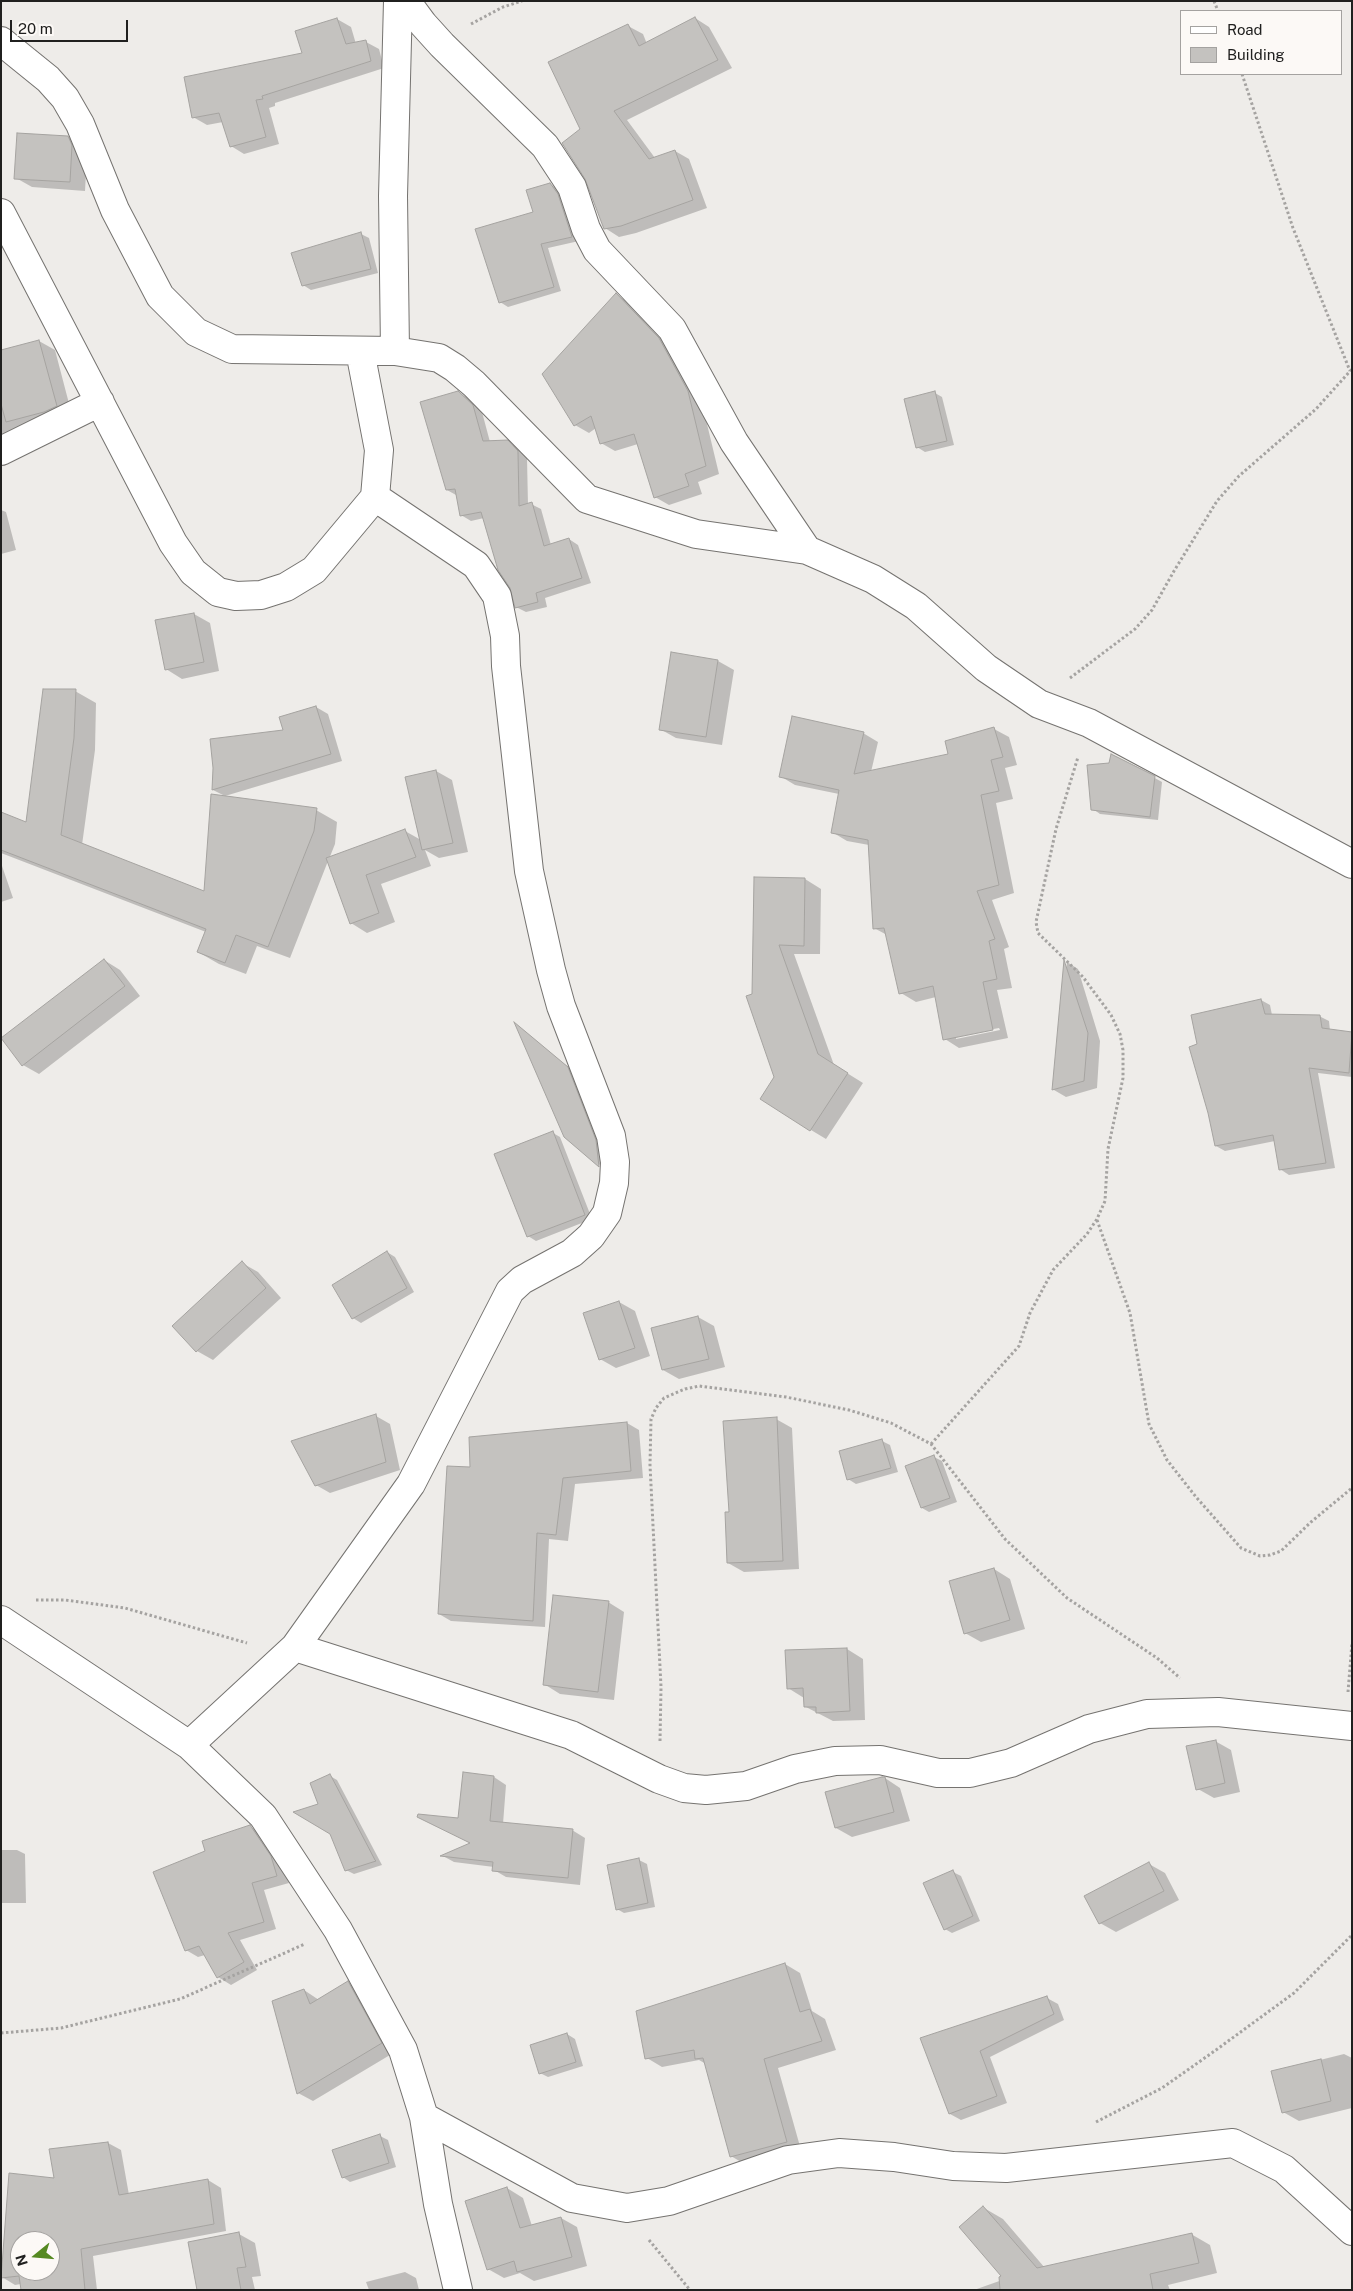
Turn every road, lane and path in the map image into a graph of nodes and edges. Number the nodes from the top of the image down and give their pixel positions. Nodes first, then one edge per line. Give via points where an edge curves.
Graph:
1 (398, 1) edge
2 (406, 1) edge
3 (522, 1) edge
4 (1, 41) edge
5 (442, 45) junction
6 (1242, 75) edge
7 (1, 213) edge
8 (360, 351) junction
9 (395, 352) junction
10 (1351, 370) edge
11 (100, 402) junction
12 (1, 451) edge
13 (375, 497) junction
14 (807, 550) junction
15 (1038, 704) junction
16 (1088, 723) junction
17 (1352, 864) edge
18 (1096, 1219) junction
19 (931, 1444) junction
20 (1352, 1488) edge
21 (29, 1600) dead end
22 (1, 1620) edge
23 (1352, 1644) edge
24 (294, 1647) junction
25 (1218, 1712) junction
26 (1348, 1725) edge
27 (189, 1745) junction
28 (659, 1779) junction
29 (338, 1930) junction
30 (1352, 1935) edge
31 (1, 2034) edge
32 (424, 2117) junction
33 (1091, 2124) dead end
34 (627, 2208) junction
35 (1352, 2231) edge
36 (458, 2290) edge
37 (690, 2290) edge

1 - 9 street via 393,196
2 - 5 street
3 - 5 path via 467,26
4 - 8 street via 48,79 65,98 80,124 115,210 160,296 196,332 232,348
5 - 14 street via 545,146 572,188 597,250 672,329 734,442
6 - 10 path via 1293,228
7 - 11 street
8 - 9 street
8 - 13 street via 379,450
9 - 14 street via 439,358 455,368 587,498 696,534
10 - 15 path via 1316,409 1239,476 1217,501 1152,610 1135,629
11 - 12 street
11 - 13 street via 173,543 193,572 218,592 236,596 261,595 286,587 314,570
13 - 24 street via 476,565 496,596 505,636 529,871 561,1006 611,1136 614,1183 607,1213 591,1236 572,1253 522,1280 510,1291 411,1484
14 - 15 street via 873,579 916,606 986,668
15 - 16 street
16 - 17 street
16 - 18 path via 1056,829 1036,922 1038,933 1083,976 1111,1015 1120,1034 1123,1078 1108,1149 1104,1201
18 - 19 path via 1087,1234 1053,1270 1030,1313 1018,1346
18 - 20 path via 1130,1314 1150,1424 1168,1460 1241,1548 1260,1556 1281,1551
19 - 25 path via 1005,1539 1067,1598 1157,1658
19 - 28 path via 891,1423 849,1410 786,1397 700,1386 664,1398 651,1419 650,1465 661,1687
21 - 24 path via 65,1600 125,1608 241,1643
22 - 27 street
23 - 26 path
24 - 27 street
24 - 28 street via 571,1735
25 - 26 street
25 - 28 street via 1147,1714 1089,1729 1011,1763 970,1773 938,1773 880,1760 844,1761 795,1769 746,1786 706,1790 684,1788
27 - 29 street via 263,1816
29 - 31 path via 180,2000 61,2028
29 - 32 street via 404,2050
30 - 33 path via 1294,1993 1162,2088
32 - 34 street via 572,2198
32 - 36 street via 438,2204
34 - 35 street via 669,2201 788,2160 839,2153 953,2166 1006,2168 1232,2143 1284,2169
34 - 37 path

